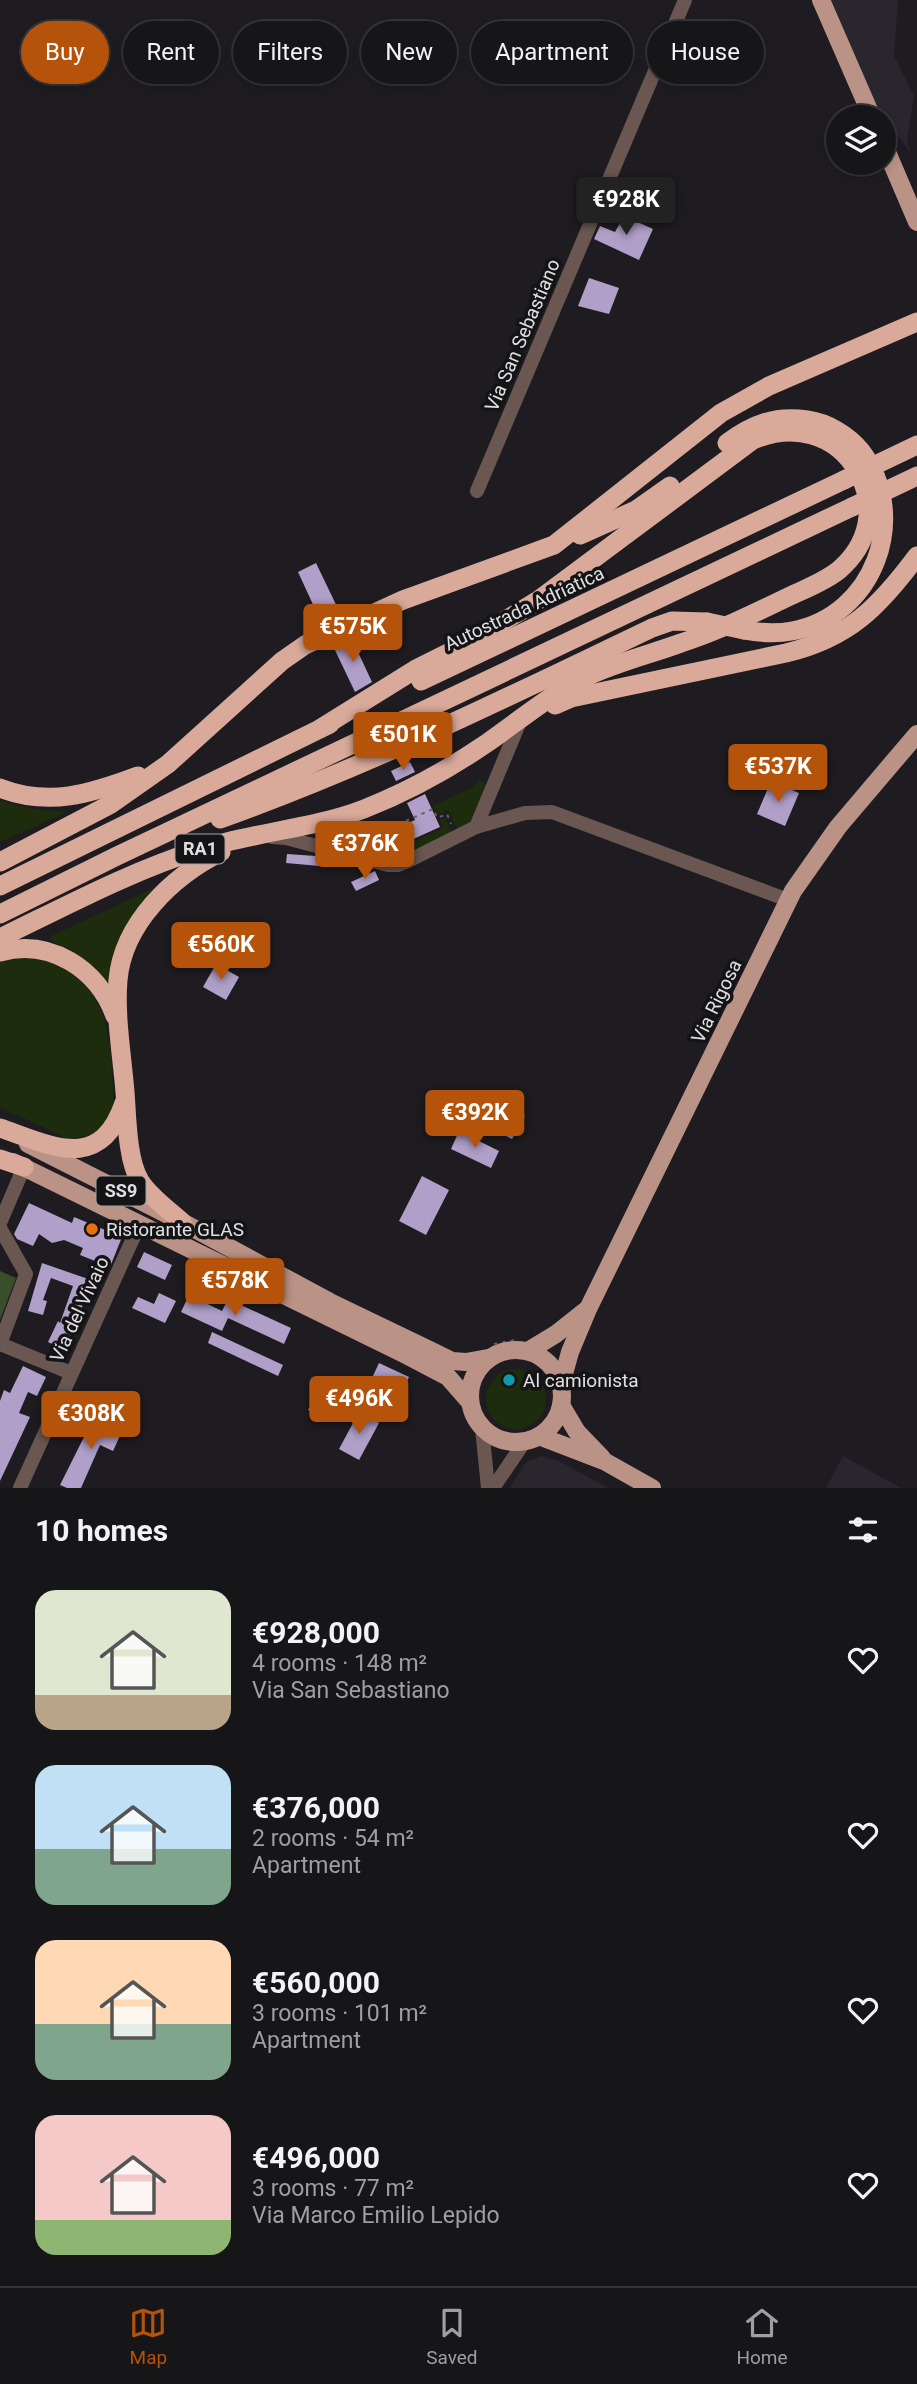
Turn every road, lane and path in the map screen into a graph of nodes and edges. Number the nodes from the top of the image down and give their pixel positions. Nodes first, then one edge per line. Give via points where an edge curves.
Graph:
1 (685, 0) edge
2 (821, 0) edge
3 (867, 105) edge
4 (896, 173) edge
5 (917, 222) edge
6 (917, 322) edge
7 (917, 445) edge
8 (917, 475) edge
9 (477, 491) dead end
10 (554, 545) junction
11 (917, 556) edge
12 (522, 718) junction
13 (321, 728) junction
14 (917, 734) edge
15 (168, 764) junction
16 (0, 788) edge
17 (402, 826) dead end
18 (476, 827) junction
19 (253, 836) junction
20 (458, 837) junction
21 (117, 856) junction
22 (0, 862) edge
23 (0, 886) edge
24 (788, 900) junction
25 (0, 915) edge
26 (0, 938) edge
27 (0, 952) edge
28 (119, 1025) junction
29 (126, 1099) junction
30 (0, 1129) edge
31 (0, 1157) edge
32 (24, 1167) junction
33 (182, 1222) junction
34 (0, 1223) edge
35 (139, 1223) junction
36 (0, 1228) edge
37 (588, 1309) junction
38 (0, 1344) edge
39 (528, 1351) junction
40 (488, 1358) junction
41 (71, 1373) junction
42 (561, 1385) junction
43 (469, 1401) junction
44 (561, 1405) junction
45 (482, 1428) junction
46 (532, 1438) junction
47 (604, 1461) junction
48 (20, 1488) edge
49 (490, 1488) edge
50 (652, 1488) edge

1 - 9 street, Via San Sebastiano
2 - 3 main road
4 - 5 main road
6 - 10 highway via 769,386 721,413
7 - 13 highway, Autostrada Adriatica, bridge
8 - 21 highway, bridge
10 - 15 highway via 403,600 305,645
10 - 21 highway, bridge via 636,510 749,428 764,421 795,418 829,426 855,443 873,468 885,520 873,569 862,587 838,611 809,626 777,633 672,621 411,743 273,800
11 - 12 highway via 873,609 818,644 572,698
12 - 13 highway via 589,675 753,614 837,571 859,547 870,517 864,482 842,450 830,441 797,431 753,440 537,601
12 - 18 street
12 - 19 highway, RA1 via 409,789 333,819
13 - 23 highway, Autostrada Adriatica
14 - 24 main road, Via Rigosa via 838,827
15 - 16 highway via 106,788 65,797 42,799
15 - 22 highway via 111,804
17 - 20 path via 433,809 437,818 447,814
18 - 20 street
18 - 24 street via 525,813 552,812
19 - 20 street via 286,838 388,865 398,865
19 - 26 highway, RA1 via 153,865
19 - 28 highway via 183,875 145,915 120,967
21 - 25 highway
24 - 37 main road, Via Rigosa
27 - 28 highway via 35,949 78,965 109,997
28 - 29 highway
29 - 30 highway via 105,1138 82,1150 62,1149
29 - 33 highway via 139,1181
30 - 33 main road, SS9
31 - 32 highway
32 - 34 street
32 - 35 main road, SS9
33 - 40 main road, SS9 via 330,1302 452,1360
35 - 41 street, Via del Vivaio
35 - 43 main road, SS9 via 448,1377
36 - 38 street via 26,1274
37 - 39 main road, Via Rigosa
37 - 42 main road, Via Rigosa
38 - 41 street
39 - 40 main road, SS9 via 514,1349
39 - 42 main road via 550,1363
40 - 43 main road via 473,1377
41 - 48 street, Via del Vivaio
42 - 44 main road
43 - 45 main road, SS9
44 - 46 main road via 549,1428
44 - 47 main road via 577,1432
45 - 46 main road via 502,1440
45 - 49 street
46 - 47 main road
46 - 49 street
47 - 50 main road

